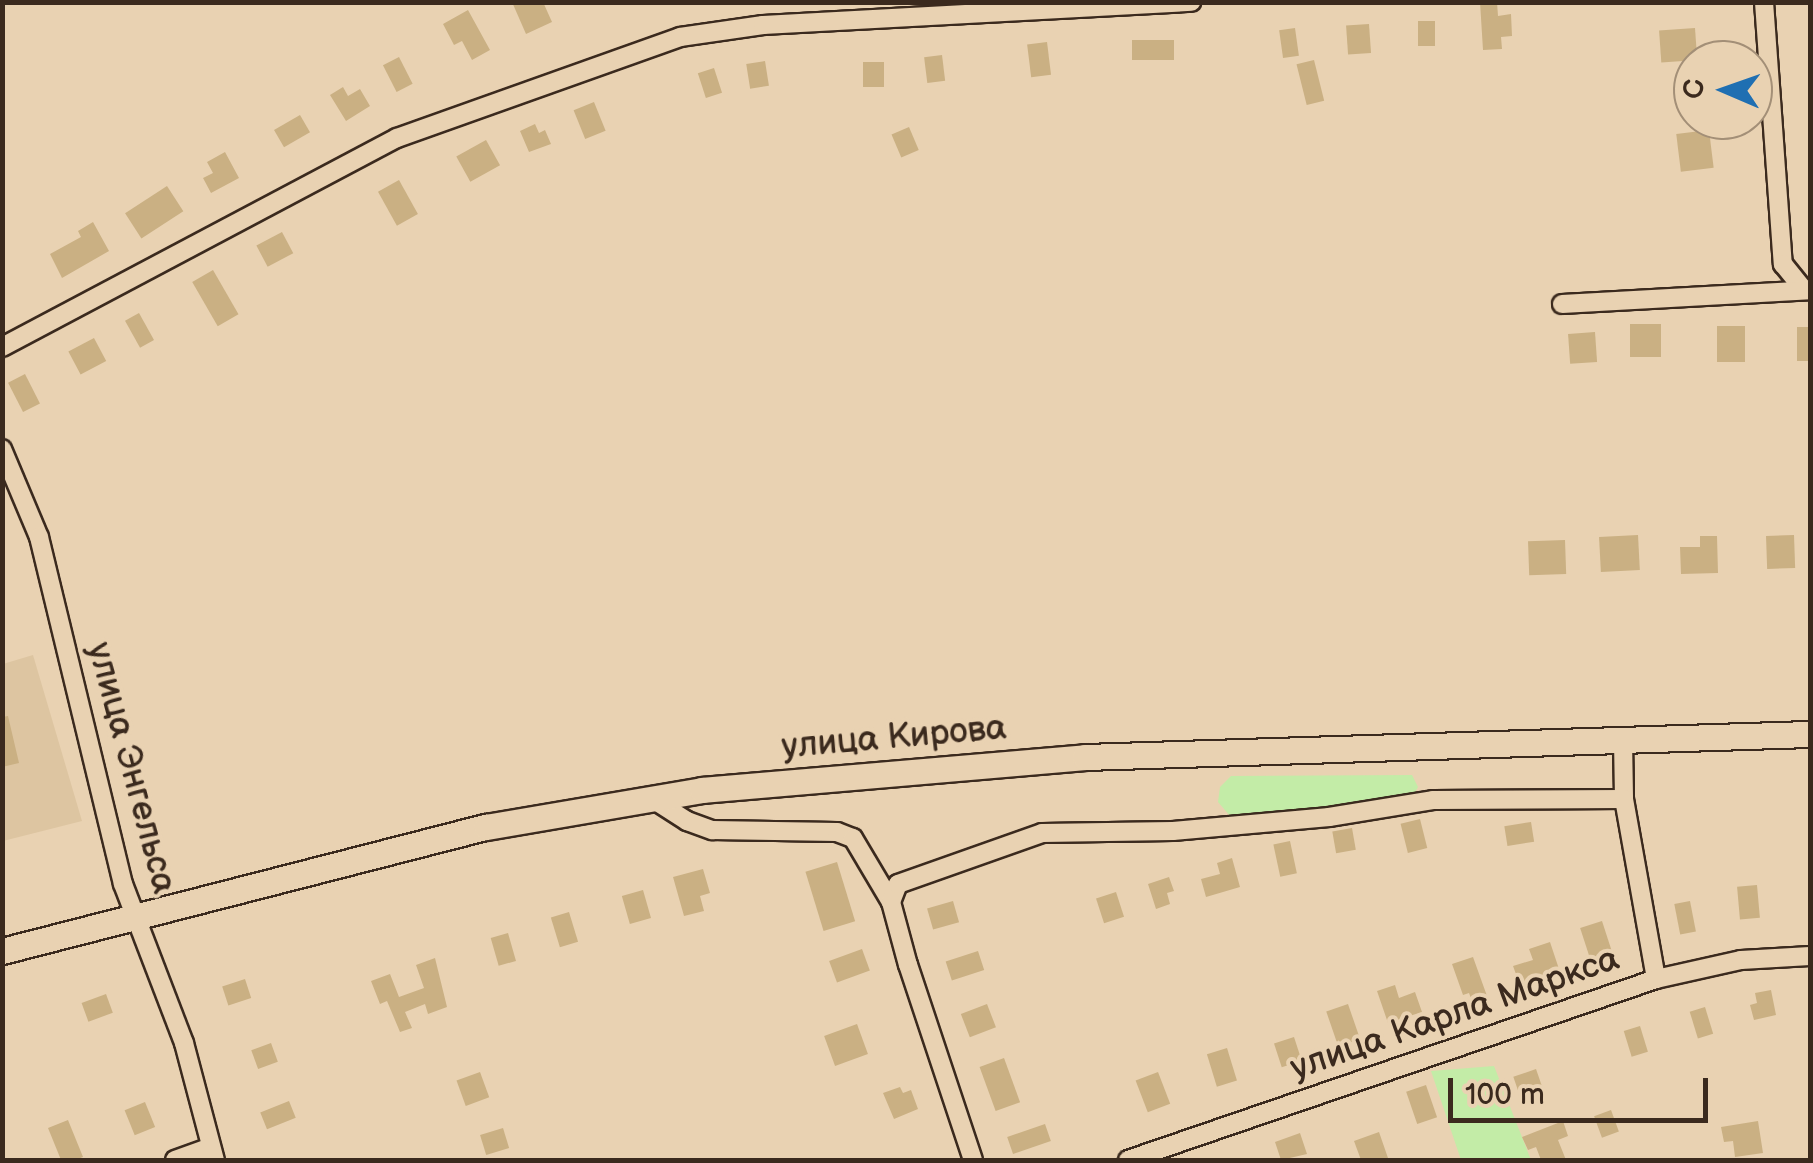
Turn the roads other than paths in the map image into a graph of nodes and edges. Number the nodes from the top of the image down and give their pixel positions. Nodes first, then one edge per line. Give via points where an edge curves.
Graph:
1 (1191, 2) edge
2 (1764, 2) edge
3 (1807, 290) edge
4 (1562, 304) dead end
5 (2, 347) edge
6 (2, 449) edge
7 (1810, 734) edge
8 (1623, 740) junction
9 (651, 798) junction
10 (1624, 799) junction
11 (891, 902) junction
12 (136, 915) junction
13 (2, 951) edge
14 (1810, 956) edge
15 (1656, 979) junction
16 (213, 1154) edge
17 (175, 1160) edge
18 (972, 1160) edge
19 (1128, 1160) edge

1 - 5 street via 763,25 680,37 397,138
2 - 3 street via 1784,264
3 - 4 street
6 - 12 street, улица Энгельса via 39,537
7 - 8 main road, улица Кирова
8 - 9 main road, улица Кирова via 1085,757
8 - 10 street
9 - 11 street via 712,830 854,838
9 - 12 main road, улица Кирова via 486,827
10 - 11 street via 1433,800 1173,831 1042,833 898,884
10 - 15 street
11 - 18 street
12 - 13 main road, улица Кирова
12 - 16 street, улица Энгельса via 184,1042
14 - 15 street, улица Карла Маркса via 1740,960
15 - 19 street, улица Карла Маркса
16 - 17 street

